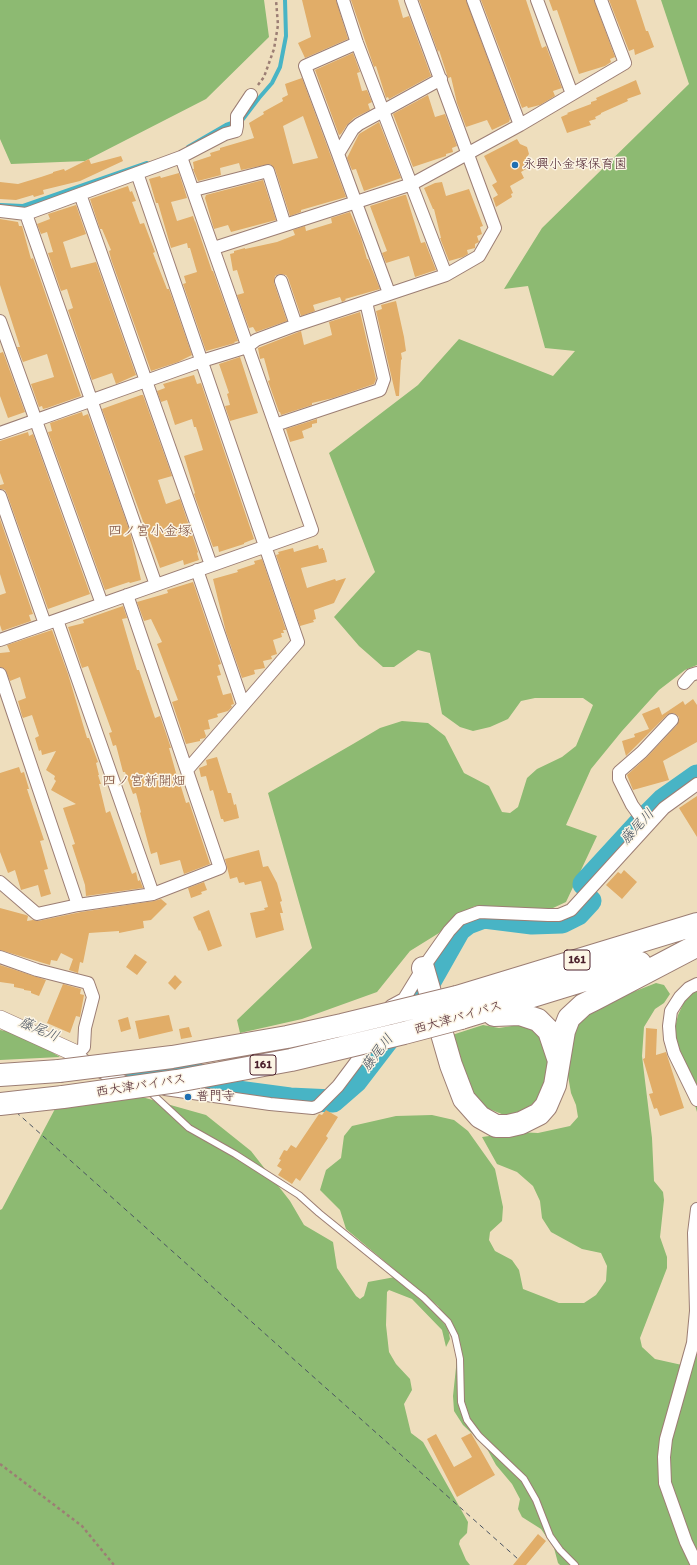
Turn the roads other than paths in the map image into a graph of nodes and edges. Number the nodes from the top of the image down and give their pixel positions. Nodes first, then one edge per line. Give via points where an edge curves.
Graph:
1 (343, 0) edge
2 (411, 0) edge
3 (473, 0) edge
4 (537, 0) edge
5 (601, 0) edge
6 (357, 43) junction
7 (441, 80) junction
8 (572, 94) junction
9 (250, 95) road end
10 (384, 111) junction
11 (520, 125) junction
12 (468, 153) junction
13 (338, 154) junction
14 (181, 157) junction
15 (137, 173) junction
16 (412, 184) junction
17 (194, 190) junction
18 (80, 194) junction
19 (356, 202) junction
20 (0, 211) edge
21 (26, 214) junction
22 (286, 225) junction
23 (214, 248) junction
24 (446, 275) junction
25 (281, 281) dead end
26 (389, 293) junction
27 (366, 302) junction
28 (0, 321) edge
29 (296, 325) junction
30 (248, 347) junction
31 (202, 361) junction
32 (147, 381) junction
33 (91, 400) junction
34 (35, 420) junction
35 (275, 425) junction
36 (0, 433) edge
37 (0, 496) edge
38 (265, 546) junction
39 (211, 565) junction
40 (197, 570) junction
41 (156, 585) junction
42 (127, 595) junction
43 (102, 604) junction
44 (57, 620) junction
45 (45, 624) junction
46 (0, 640) edge
47 (697, 673) edge
48 (0, 674) edge
49 (684, 683) dead end
50 (243, 704) junction
51 (672, 720) dead end
52 (187, 770) junction
53 (697, 784) edge
54 (644, 822) junction
55 (0, 882) edge
56 (153, 894) junction
57 (78, 905) junction
58 (692, 924) edge
59 (696, 946) edge
60 (0, 957) edge
61 (424, 970) junction
62 (697, 984) edge
63 (404, 999) junction
64 (0, 1018) edge
65 (460, 1018) junction
66 (77, 1054) junction
67 (558, 1058) junction
68 (93, 1067) junction
69 (0, 1075) edge
70 (146, 1089) junction
71 (697, 1100) edge
72 (0, 1104) edge
73 (697, 1209) edge
74 (575, 1565) edge
75 (697, 1565) edge

1 - 6 street
2 - 7 street
3 - 11 street
4 - 8 street
5 - 8 street via 625,63
6 - 10 street
6 - 13 street via 305,66
7 - 10 street
7 - 12 street
8 - 11 street
9 - 14 street via 237,121 236,131
10 - 13 street via 353,129
10 - 16 street
11 - 12 street
12 - 16 street
12 - 24 street via 495,228 478,256
13 - 19 street
14 - 15 street
14 - 17 street
15 - 18 street
15 - 31 street
16 - 19 street
16 - 24 street
17 - 22 street via 268,171
17 - 23 street
18 - 21 street
18 - 32 street
19 - 22 street
19 - 26 street
20 - 21 street
21 - 33 street
22 - 23 street
23 - 30 street
24 - 26 street
25 - 29 street
26 - 27 street
27 - 29 street
27 - 35 street via 384,379 380,390
28 - 34 street
29 - 30 street via 256,340
30 - 31 street
30 - 35 street
31 - 32 street
31 - 38 street
32 - 33 street
32 - 39 street
33 - 34 street
33 - 41 street
34 - 36 street
34 - 43 street
35 - 38 street via 312,530
37 - 45 street
38 - 39 street
38 - 50 street via 298,642
39 - 40 street
40 - 41 street
40 - 50 street
41 - 42 street
42 - 43 street
42 - 52 street
43 - 44 street
44 - 45 street
44 - 56 street
45 - 46 street
47 - 49 street via 691,675
48 - 57 street
50 - 52 street
51 - 54 street via 619,772 619,779
52 - 56 street via 220,868
53 - 54 street
54 - 61 street via 571,910 559,915 479,912 460,920 449,931
55 - 57 street via 37,914
56 - 57 street
58 - 69 highway, 西大津バイパス / 161, bridge via 457,997 349,1024 172,1057
59 - 65 highway, 西大津バイパス / 161
59 - 67 highway via 583,1005 569,1018
60 - 66 street via 88,983 93,998 85,1028 84,1047
61 - 63 street
61 - 67 highway via 451,1065 464,1099 480,1117 496,1126 508,1126 540,1114 555,1086
62 - 71 street via 688,988 680,997 671,1012 669,1026 674,1053
63 - 68 street via 387,1008 260,1040 120,1060
63 - 70 street via 338,1086 313,1108 169,1089
64 - 66 street
65 - 67 highway via 520,1014 538,1020 549,1030
65 - 72 highway, 西大津バイパス / 161, bridge via 284,1061 177,1081
66 - 68 street
68 - 70 street via 111,1077
70 - 74 lane via 189,1128 299,1195 424,1298 448,1322 455,1336 460,1360 461,1402 467,1420 479,1436 524,1479 536,1500 550,1536
73 - 75 street via 694,1233 696,1311 693,1343 666,1439 664,1458 665,1483

